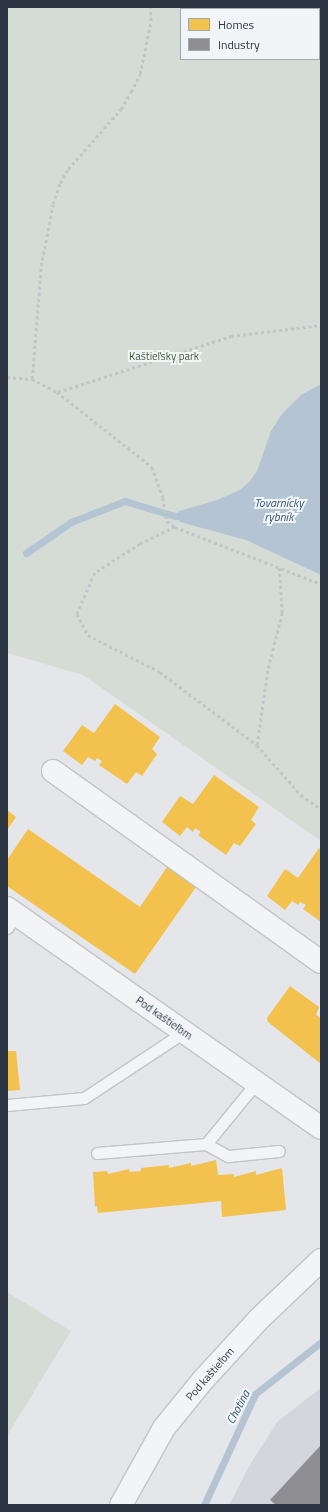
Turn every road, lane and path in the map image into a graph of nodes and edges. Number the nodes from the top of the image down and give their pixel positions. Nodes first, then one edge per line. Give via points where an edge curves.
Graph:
1 (150, 7) edge
2 (321, 325) edge
3 (7, 377) edge
4 (32, 379) junction
5 (57, 392) junction
6 (175, 527) junction
7 (279, 567) junction
8 (321, 584) edge
9 (257, 745) junction
10 (53, 771) dead end
11 (321, 809) edge
12 (10, 917) edge
13 (321, 962) edge
14 (184, 1032) junction
15 (256, 1083) junction
16 (7, 1105) edge
17 (321, 1128) edge
18 (206, 1144) junction
19 (279, 1151) dead end
20 (97, 1153) dead end
21 (321, 1260) edge
22 (121, 1505) edge

1 - 4 path via 150,21 140,74 120,109 68,169 53,204 41,266
2 - 5 path via 231,336
3 - 4 path
4 - 5 path
5 - 6 path via 152,467 163,498 167,521
6 - 7 path
6 - 9 path via 140,544 95,573 77,614 88,635 160,672
7 - 8 path
7 - 9 path via 282,613 268,668
9 - 11 path via 302,795
10 - 13 street
12 - 14 street, Pod kaštieľom
14 - 15 street, Pod kaštieľom
14 - 16 lane via 84,1098
15 - 17 street, Pod kaštieľom
15 - 18 lane
18 - 19 lane via 228,1156
18 - 20 lane
21 - 22 street, Pod kaštieľom via 259,1319 203,1380 164,1428

